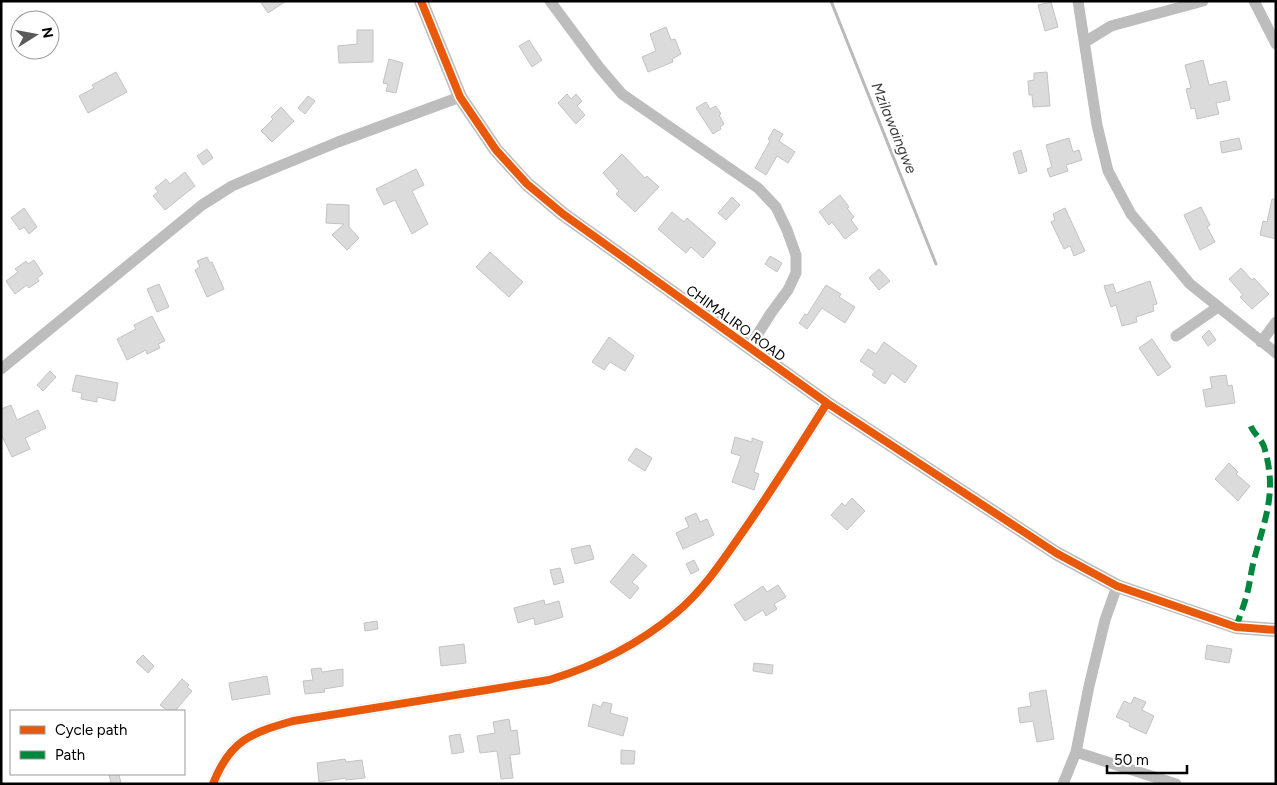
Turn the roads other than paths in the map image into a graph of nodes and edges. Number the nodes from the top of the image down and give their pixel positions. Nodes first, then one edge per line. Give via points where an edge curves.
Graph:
1 (421, 1) edge
2 (550, 1) edge
3 (1078, 1) edge
4 (1203, 1) edge
5 (1254, 1) edge
6 (1085, 42) junction
7 (1276, 44) edge
8 (460, 97) junction
9 (1218, 307) junction
10 (1276, 322) edge
11 (1176, 336) dead end
12 (1261, 342) junction
13 (749, 348) junction
14 (1276, 354) edge
15 (1, 369) edge
16 (827, 403) junction
17 (1117, 586) junction
18 (1276, 630) edge
19 (1076, 752) junction
20 (213, 784) edge
21 (1063, 784) edge
22 (1176, 784) edge

1 - 8 street, CHIMALIRO ROAD
2 - 13 street via 622,94 758,188 776,208 796,255 796,273
3 - 6 street
4 - 6 street via 1111,26
5 - 7 street
6 - 9 street via 1097,125 1108,171 1131,214 1190,284
8 - 13 street, CHIMALIRO ROAD via 496,150 527,184 563,214
8 - 15 street via 232,186 202,205
9 - 11 street
9 - 12 street
10 - 12 street
12 - 14 street
13 - 16 street, CHIMALIRO ROAD
16 - 17 street, CHIMALIRO ROAD via 1056,553
16 - 20 street via 759,509 707,582 677,612 628,645 596,663 549,680 294,721 261,730 236,745
17 - 18 street, CHIMALIRO ROAD via 1236,627
17 - 19 street via 1089,686
19 - 21 street
19 - 22 street

